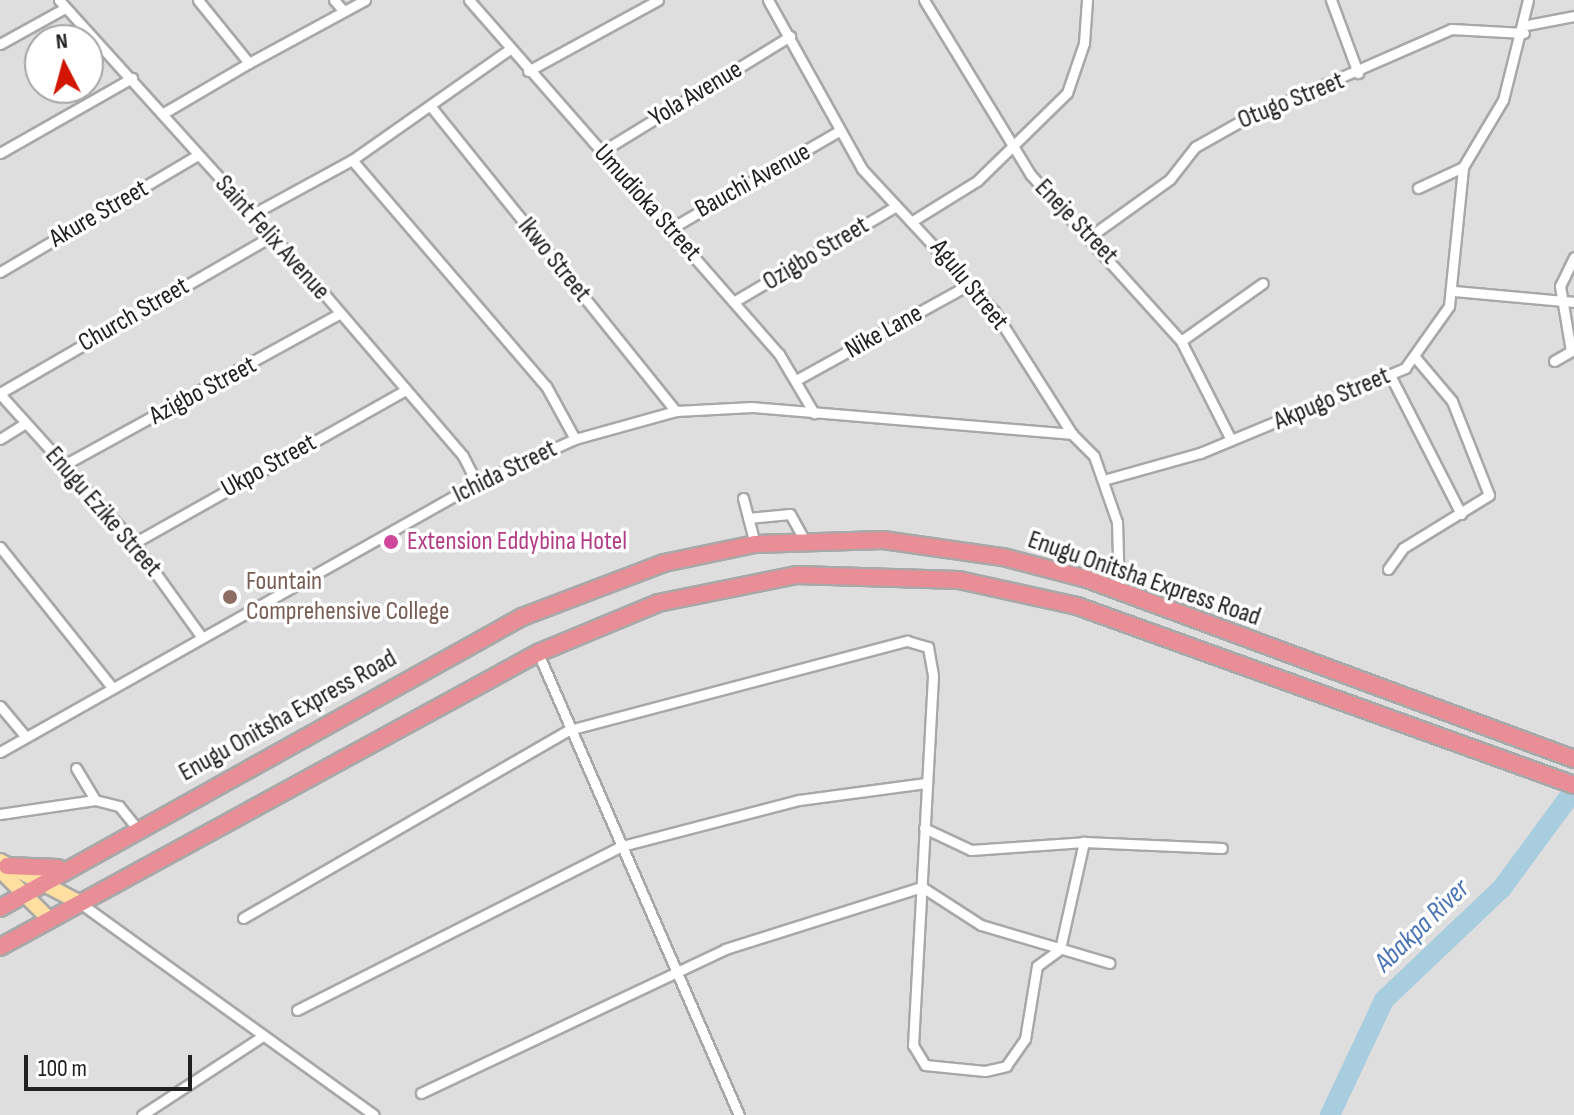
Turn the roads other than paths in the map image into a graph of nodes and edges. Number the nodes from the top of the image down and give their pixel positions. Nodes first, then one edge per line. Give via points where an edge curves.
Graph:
1 (198, 0) edge
2 (334, 0) edge
3 (365, 0) edge
4 (469, 0) edge
5 (658, 0) edge
6 (768, 0) edge
7 (924, 0) edge
8 (1087, 0) edge
9 (1331, 0) edge
10 (1528, 0) edge
11 (62, 4) edge
12 (344, 11) junction
13 (1574, 16) edge
14 (1525, 29) junction
15 (790, 36) junction
16 (0, 44) edge
17 (510, 49) junction
18 (249, 63) junction
19 (528, 71) junction
20 (1358, 73) junction
21 (132, 78) junction
22 (432, 108) junction
23 (162, 114) junction
24 (837, 132) junction
25 (1012, 147) junction
26 (601, 152) junction
27 (0, 153) edge
28 (198, 155) junction
29 (352, 160) junction
30 (1463, 167) junction
31 (1418, 188) dead end
32 (896, 206) junction
33 (251, 215) junction
34 (914, 220) junction
35 (670, 229) junction
36 (268, 238) junction
37 (1088, 238) junction
38 (1574, 257) edge
39 (0, 272) edge
40 (1263, 283) dead end
41 (970, 284) junction
42 (1454, 291) junction
43 (1568, 298) edge
44 (735, 301) junction
45 (339, 314) junction
46 (1181, 341) junction
47 (1415, 357) junction
48 (1554, 361) dead end
49 (1391, 377) junction
50 (798, 379) junction
51 (404, 391) junction
52 (0, 393) edge
53 (676, 411) junction
54 (814, 413) junction
55 (24, 424) junction
56 (1072, 434) junction
57 (0, 439) edge
58 (575, 439) junction
59 (1231, 440) junction
60 (64, 465) junction
61 (1107, 479) junction
62 (477, 483) junction
63 (743, 498) dead end
64 (1461, 514) junction
65 (748, 518) junction
66 (804, 539) junction
67 (134, 543) junction
68 (755, 544) junction
69 (0, 547) edge
70 (1388, 569) dead end
71 (1119, 591) junction
72 (200, 635) junction
73 (538, 653) junction
74 (111, 686) junction
75 (0, 706) edge
76 (569, 730) junction
77 (26, 737) junction
78 (0, 752) edge
79 (1574, 759) edge
80 (76, 768) dead end
81 (926, 783) junction
82 (1574, 785) edge
83 (95, 800) junction
84 (0, 814) edge
85 (137, 828) junction
86 (924, 828) junction
87 (1084, 842) junction
88 (622, 846) junction
89 (1222, 848) dead end
90 (71, 864) junction
91 (2, 866) edge
92 (42, 881) junction
93 (922, 887) junction
94 (26, 892) junction
95 (77, 901) junction
96 (0, 908) edge
97 (243, 918) dead end
98 (49, 919) junction
99 (0, 947) edge
100 (1060, 949) junction
101 (1109, 963) dead end
102 (675, 970) junction
103 (297, 1010) dead end
104 (261, 1037) junction
105 (421, 1093) dead end
106 (142, 1115) edge
107 (374, 1115) edge
108 (739, 1115) edge

1 - 18 street
2 - 12 street
3 - 12 street
4 - 17 street, Umudioka Street
5 - 19 street
6 - 15 street, Agulu Street
7 - 25 street, Eneje Street
8 - 25 street via 1084,43 1067,93
9 - 20 street
10 - 14 street, Akpugo Street
11 - 16 street
11 - 21 street, Saint Felix Avenue
12 - 18 street
13 - 14 street, Otugo Street
14 - 20 street, Otugo Street via 1451,29
14 - 30 street, Akpugo Street via 1503,100
15 - 24 street, Agulu Street
15 - 26 street, Yola Avenue
17 - 19 street, Umudioka Street
17 - 22 street
18 - 23 street
19 - 26 street, Umudioka Street
20 - 37 street, Otugo Street via 1214,133 1170,179
21 - 23 street, Saint Felix Avenue
21 - 27 street
22 - 29 street
22 - 53 street, Ikwo Street
23 - 28 street, Saint Felix Avenue
24 - 32 street, Agulu Street
24 - 35 street, Bauchi Avenue
25 - 34 street via 977,181
25 - 37 street, Eneje Street
26 - 35 street, Umudioka Street
28 - 33 street, Saint Felix Avenue
28 - 39 street, Akure Street
29 - 33 street
29 - 58 street via 546,386
30 - 31 street
30 - 42 street, Akpugo Street
32 - 34 street, Agulu Street
32 - 44 street, Ozigbo Street
33 - 36 street, Saint Felix Avenue
34 - 41 street, Agulu Street
35 - 44 street, Umudioka Street
36 - 45 street, Saint Felix Avenue
36 - 52 street, Church Street
37 - 46 street, Eneje Street
38 - 43 street
40 - 46 street
41 - 50 street, Nike Lane
41 - 56 street, Agulu Street
42 - 43 street
42 - 47 street, Akpugo Street
43 - 48 street via 1571,351
44 - 50 street, Umudioka Street
45 - 51 street, Saint Felix Avenue
45 - 60 street, Azigbo Street
46 - 59 street, Eneje Street
47 - 49 street, Akpugo Street
47 - 64 street via 1452,401 1487,488 1486,501
49 - 59 street, Akpugo Street
49 - 64 street
50 - 54 street, Umudioka Street
51 - 62 street, Saint Felix Avenue via 463,456
51 - 67 street, Ukpo Street
52 - 55 street, Enugu Ezike Street
53 - 54 street, Ichida Street
53 - 58 street, Ichida Street
54 - 56 street, Ichida Street
55 - 57 street
55 - 60 street, Enugu Ezike Street
56 - 61 street, Agulu Street
58 - 62 street, Ichida Street
59 - 61 street, Akpugo Street
60 - 67 street, Enugu Ezike Street
61 - 71 street
62 - 72 street, Ichida Street
63 - 65 street
64 - 70 street via 1403,548
65 - 66 street via 790,514
65 - 68 street
66 - 68 highway, Enugu Onitsha Express Road
66 - 71 highway, Enugu Onitsha Express Road via 964,549
67 - 72 street, Enugu Ezike Street
68 - 85 highway, Enugu Onitsha Express Road via 664,563 522,617
69 - 74 street
71 - 79 highway, Enugu Onitsha Express Road
72 - 74 street, Ichida Street
73 - 76 street
73 - 82 highway, Enugu Onitsha Express Road via 658,603 763,580 838,574 959,580 1077,606
73 - 95 highway, Enugu Onitsha Express Road
74 - 77 street, Ichida Street
75 - 77 street
76 - 81 street via 907,641 928,647 933,657
76 - 88 street
76 - 97 street
77 - 78 street, Ichida Street
80 - 83 street
81 - 86 street
81 - 88 street via 799,800
83 - 84 street
83 - 85 street via 119,806
85 - 90 highway, Enugu Onitsha Express Road
86 - 87 street via 971,850
86 - 93 street
87 - 89 street
87 - 100 street
88 - 102 street
88 - 103 street
90 - 91 highway via 41,872
90 - 92 highway, Enugu Onitsha Express Road
91 - 92 main road
91 - 94 main road
92 - 94 highway, Enugu Onitsha Express Road
92 - 95 main road
93 - 100 street via 981,925
93 - 100 street via 913,1045 925,1065 965,1071 1006,1066 1025,1039 1037,966
93 - 102 street
94 - 96 highway, Enugu Onitsha Express Road
94 - 98 main road
95 - 98 highway, Enugu Onitsha Express Road
95 - 104 street
98 - 99 highway, Enugu Onitsha Express Road
100 - 101 street
102 - 105 street
102 - 108 street
104 - 106 street
104 - 107 street

